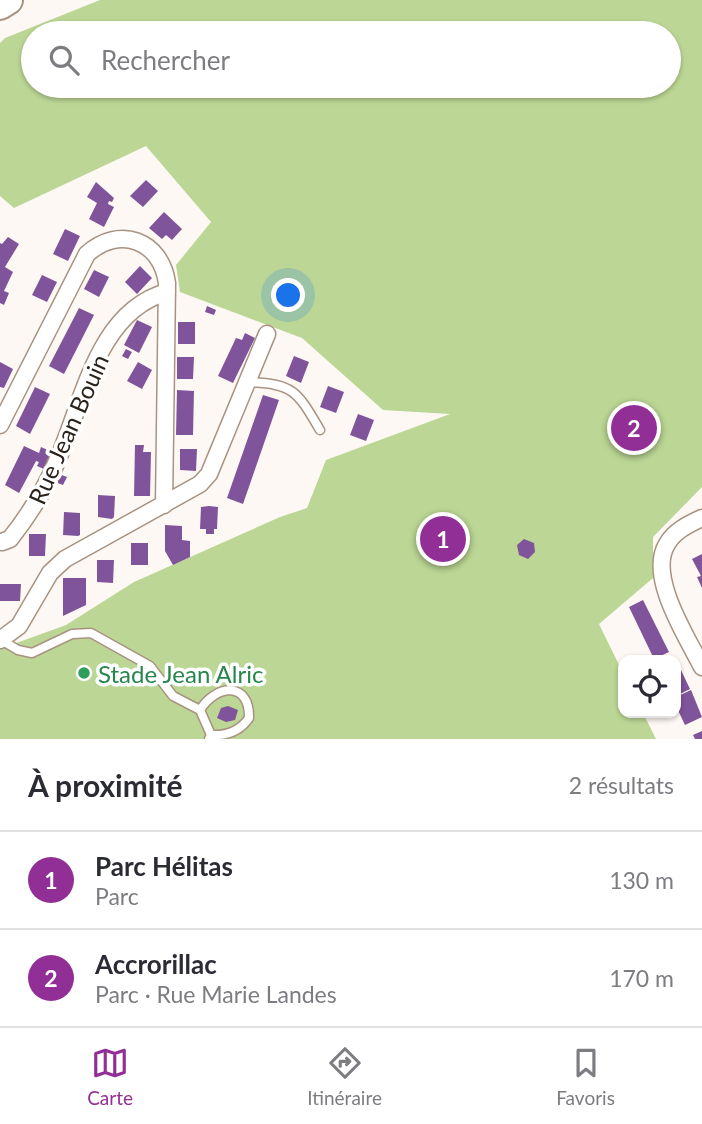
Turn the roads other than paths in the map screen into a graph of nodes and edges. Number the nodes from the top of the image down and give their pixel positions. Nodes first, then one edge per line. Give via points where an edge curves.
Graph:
1 (8, 0) edge
2 (0, 5) edge
3 (167, 292) junction
4 (267, 334) dead end
5 (248, 382) junction
6 (0, 425) edge
7 (320, 430) dead end
8 (164, 505) junction
9 (702, 518) edge
10 (1, 545) edge
11 (0, 640) edge
12 (702, 667) edge
13 (200, 710) junction
14 (210, 737) edge

1 - 2 highway
3 - 6 street via 165,270 148,247 124,238 95,247 81,264
3 - 8 street
3 - 10 street, Rue Jean Bouin via 142,302 110,337 87,380 43,493
4 - 5 street
5 - 7 lane via 278,384 295,393
5 - 8 street via 209,474 191,491
8 - 11 street via 65,559 50,573 19,626
9 - 12 street via 667,542 661,575
11 - 13 lane via 32,653 72,634 91,632 150,666 173,695
13 - 14 lane
13 - 14 lane via 215,693 225,690 242,694 247,702 249,719 243,727

